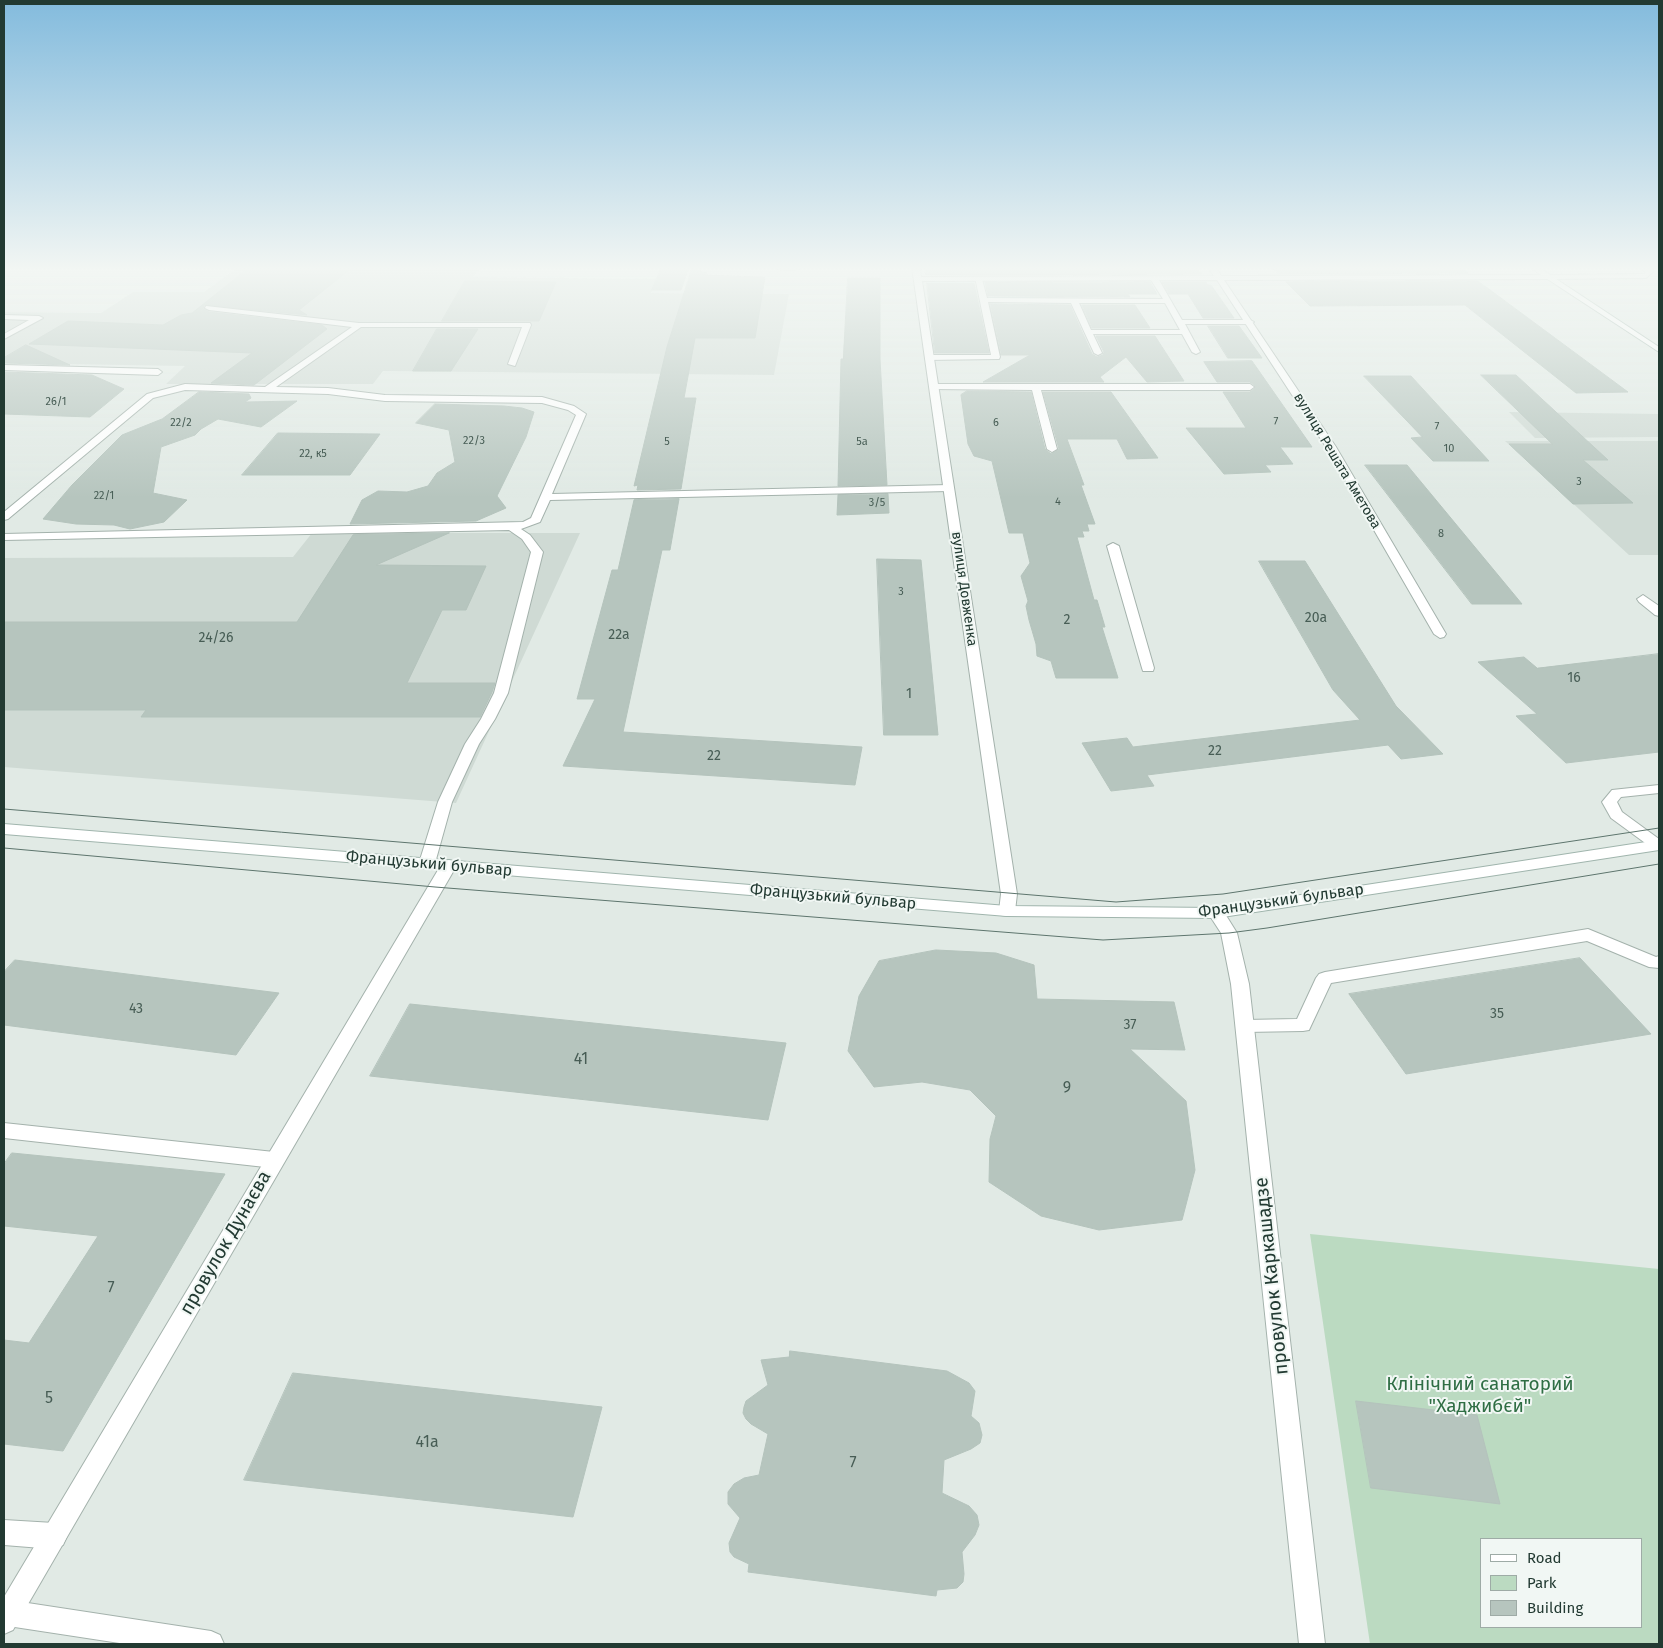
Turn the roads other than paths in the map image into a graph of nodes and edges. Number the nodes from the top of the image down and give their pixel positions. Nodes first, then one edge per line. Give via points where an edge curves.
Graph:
1 (331, 344) edge
2 (520, 344) edge
3 (927, 344) edge
4 (993, 344) edge
5 (1094, 344) edge
6 (1192, 344) edge
7 (1264, 344) edge
8 (1196, 352) dead end
9 (1098, 353) dead end
10 (929, 358) junction
11 (512, 364) dead end
12 (4, 367) edge
13 (158, 372) dead end
14 (934, 387) junction
15 (1036, 387) junction
16 (1250, 387) dead end
17 (267, 389) junction
18 (1052, 449) dead end
19 (949, 488) junction
20 (546, 497) junction
21 (4, 517) edge
22 (511, 527) junction
23 (4, 537) edge
24 (1113, 546) dead end
25 (1643, 599) dead end
26 (1659, 612) edge
27 (1440, 634) dead end
28 (1148, 668) dead end
29 (1659, 789) edge
30 (4, 829) edge
31 (1658, 845) edge
32 (427, 864) junction
33 (449, 865) junction
34 (1007, 911) junction
35 (1216, 913) junction
36 (1659, 962) edge
37 (1245, 1026) junction
38 (4, 1130) edge
39 (274, 1160) junction
40 (4, 1532) edge
41 (54, 1536) junction
42 (6, 1617) edge
43 (211, 1644) edge
44 (1312, 1644) edge

1 - 17 street
2 - 11 street
3 - 10 street, вулиця Довженка
4 - 10 street via 996,357
5 - 9 street
6 - 8 street
7 - 27 street, вулиця Решата Аметова via 1331,447
10 - 14 street, вулиця Довженка
12 - 13 street
14 - 15 street
14 - 19 street, вулиця Довженка
15 - 16 street
15 - 18 street
17 - 20 street via 328,391 385,398 542,400 571,408 581,414
17 - 21 street via 184,387 150,396
19 - 20 street
19 - 34 street, вулиця Довженка via 1009,894
20 - 22 street via 536,520
22 - 23 street
22 - 32 street via 537,552 517,634 501,693 444,802
24 - 28 street
25 - 26 street
29 - 31 street via 1617,793 1609,802 1616,815
30 - 32 street, Французький бульвар
31 - 35 street, Французький бульвар
32 - 33 street, Французький бульвар
33 - 34 street, Французький бульвар
33 - 39 street, провулок Дунаєва
34 - 35 street, Французький бульвар
35 - 37 street, провулок Каркашадзе via 1228,933 1240,984
36 - 37 street via 1588,936 1325,978 1303,1025
37 - 44 street, провулок Каркашадзе
38 - 39 street
39 - 41 street, провулок Дунаєва
40 - 41 street
41 - 42 street, провулок Дунаєва
42 - 43 street

